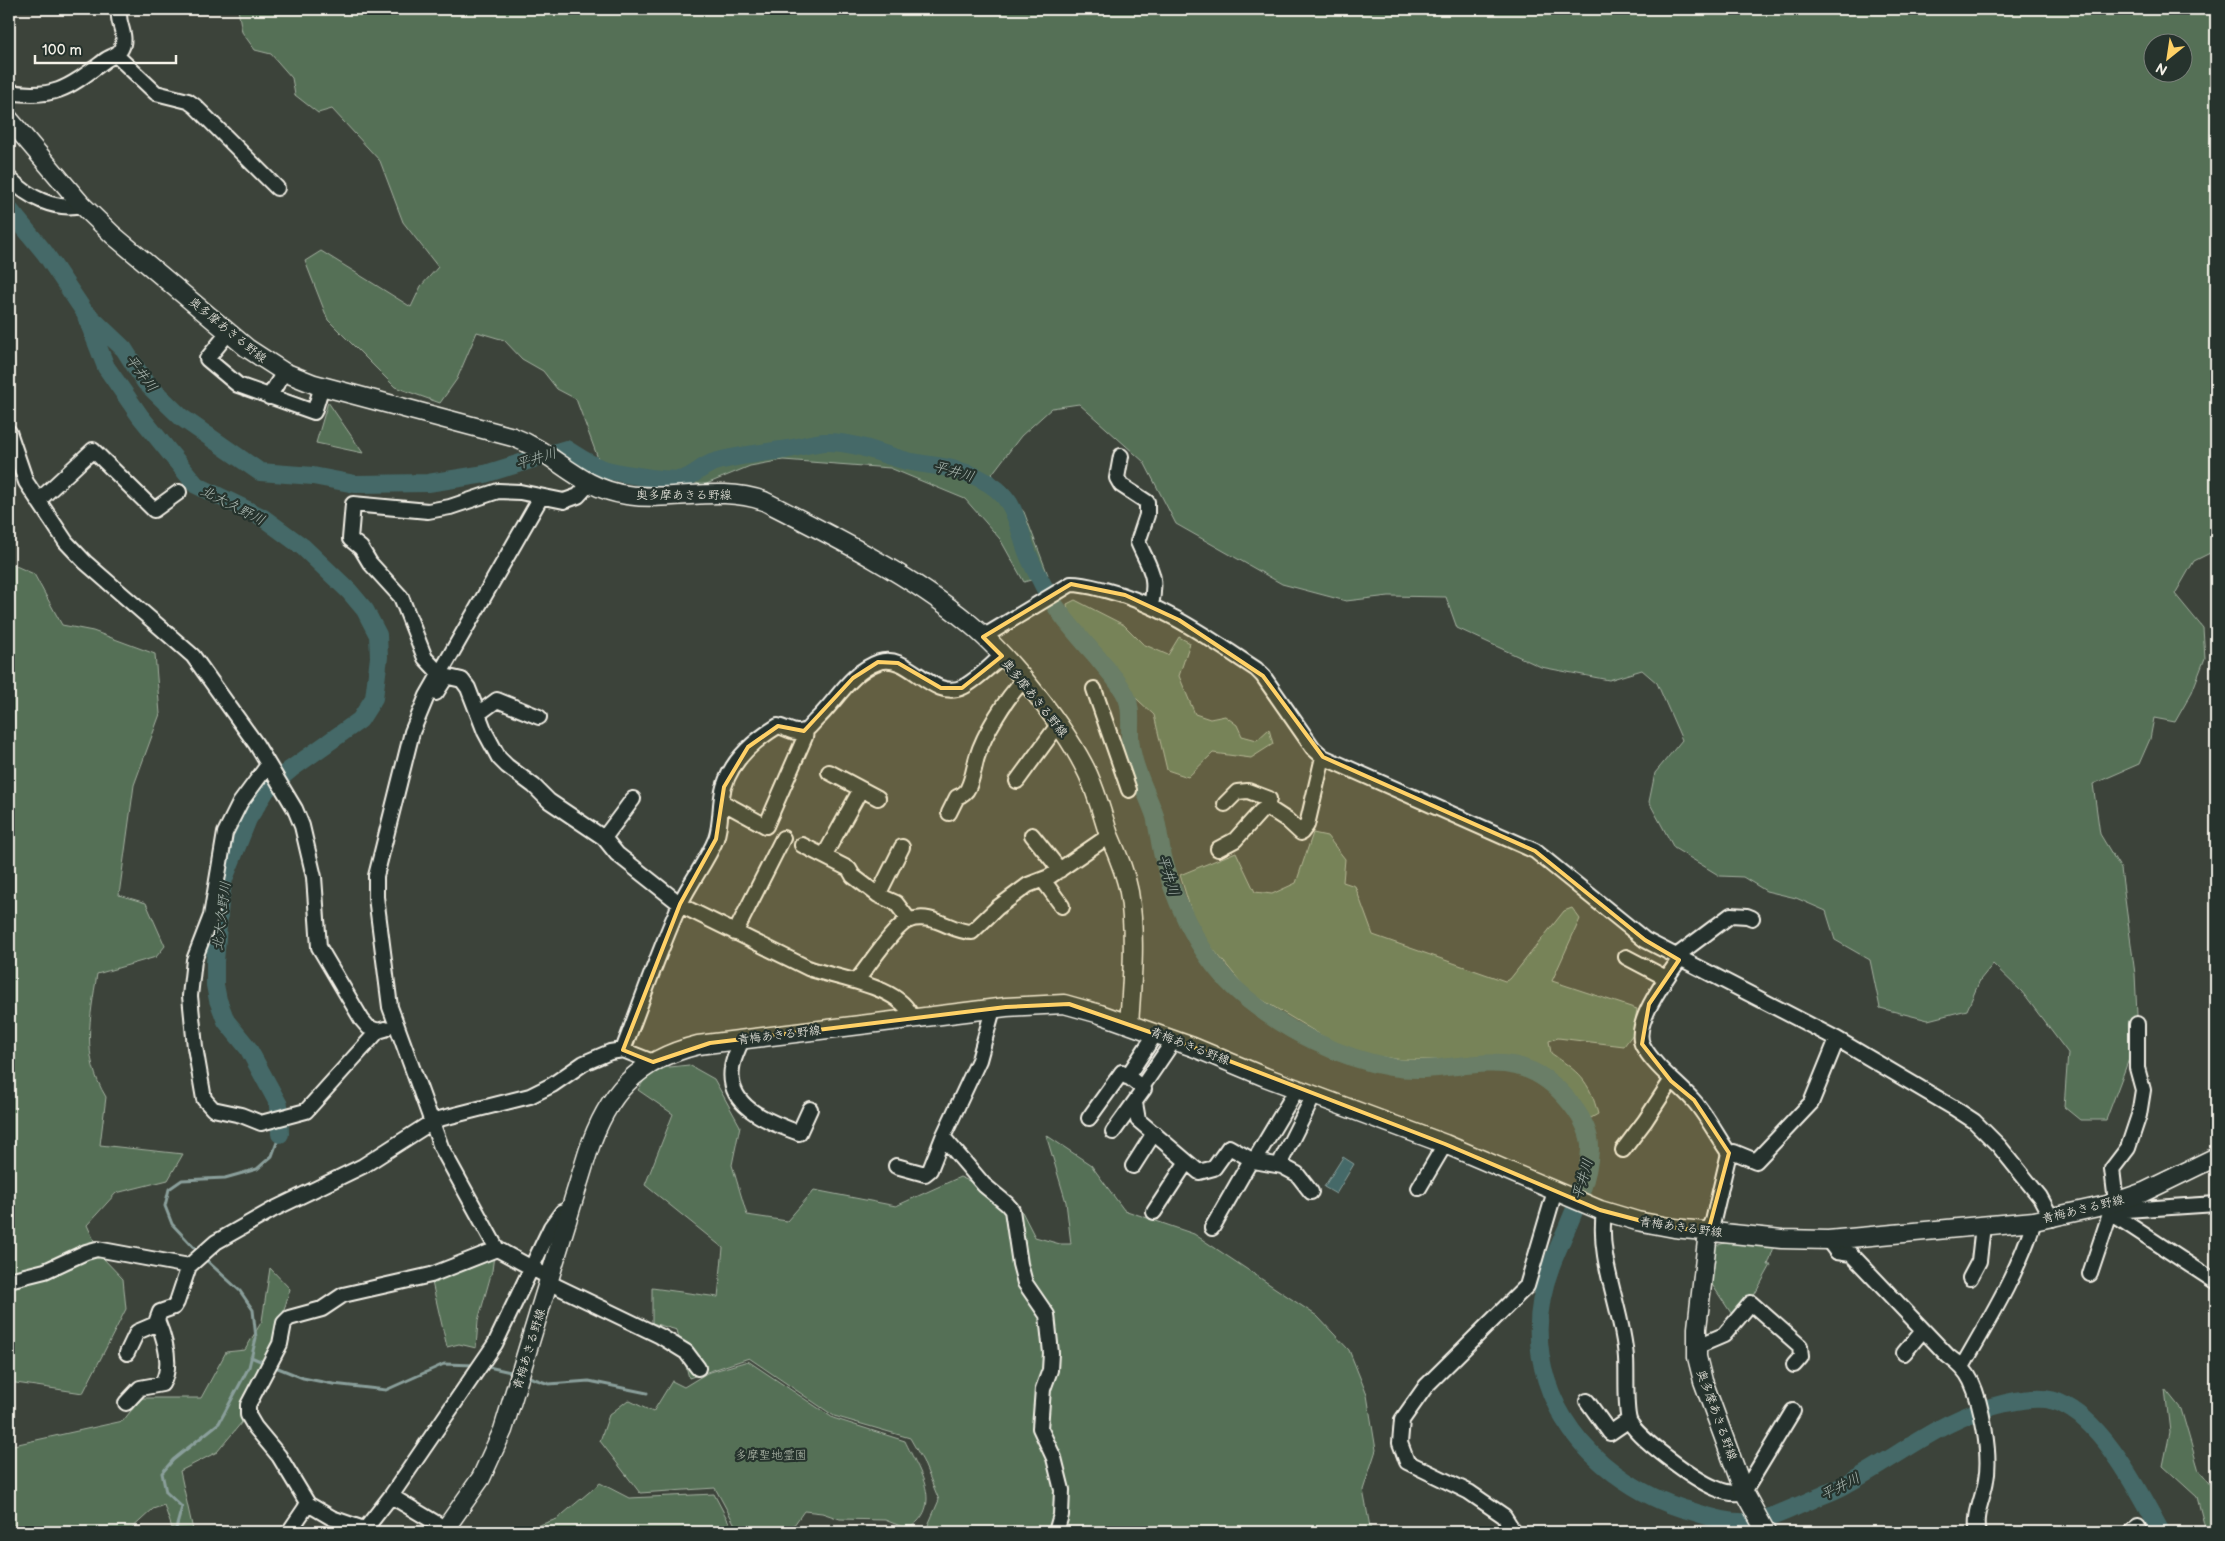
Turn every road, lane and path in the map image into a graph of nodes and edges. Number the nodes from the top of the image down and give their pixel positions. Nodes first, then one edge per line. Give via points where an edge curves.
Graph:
1 (120, 9) edge
2 (116, 55) junction
3 (9, 92) edge
4 (9, 119) edge
5 (9, 178) edge
6 (277, 188) dead end
7 (82, 205) junction
8 (228, 333) junction
9 (284, 372) junction
10 (322, 386) junction
11 (269, 397) junction
12 (9, 432) edge
13 (1121, 456) dead end
14 (583, 480) junction
15 (179, 492) dead end
16 (541, 497) junction
17 (38, 501) junction
18 (1151, 605) junction
19 (983, 637) junction
20 (1002, 656) junction
21 (439, 673) junction
22 (1024, 681) junction
23 (1094, 688) dead end
24 (427, 696) junction
25 (478, 714) junction
26 (539, 716) dead end
27 (1058, 725) junction
28 (806, 730) junction
29 (1324, 757) junction
30 (270, 768) junction
31 (829, 772) dead end
32 (1017, 781) dead end
33 (861, 789) junction
34 (1128, 790) dead end
35 (878, 798) dead end
36 (633, 799) dead end
37 (722, 802) junction
38 (1225, 804) dead end
39 (1267, 807) junction
40 (949, 813) dead end
41 (1032, 835) dead end
42 (1110, 835) junction
43 (604, 838) junction
44 (783, 838) dead end
45 (802, 845) dead end
46 (902, 847) dead end
47 (1218, 849) dead end
48 (824, 856) junction
49 (1060, 870) junction
50 (1043, 880) junction
51 (878, 895) junction
52 (680, 904) junction
53 (1062, 906) dead end
54 (1752, 918) dead end
55 (909, 920) junction
56 (735, 933) junction
57 (1626, 957) dead end
58 (1677, 959) junction
59 (1666, 978) junction
60 (857, 980) junction
61 (993, 1008) junction
62 (912, 1018) junction
63 (1129, 1024) junction
64 (2137, 1024) dead end
65 (396, 1027) junction
66 (378, 1031) junction
67 (1156, 1033) junction
68 (742, 1039) junction
69 (1837, 1039) junction
70 (1174, 1040) junction
71 (623, 1050) junction
72 (653, 1062) junction
73 (1127, 1077) junction
74 (1671, 1081) junction
75 (1142, 1087) junction
76 (1297, 1089) junction
77 (1314, 1095) junction
78 (1135, 1103) junction
79 (810, 1109) dead end
80 (1089, 1118) dead end
81 (431, 1122) junction
82 (1113, 1132) dead end
83 (1154, 1133) junction
84 (943, 1138) junction
85 (1445, 1144) junction
86 (1623, 1150) dead end
87 (1729, 1153) junction
88 (2216, 1157) edge
89 (1253, 1161) junction
90 (1186, 1163) junction
91 (896, 1166) dead end
92 (1133, 1166) dead end
93 (1282, 1166) junction
94 (1419, 1188) dead end
95 (1311, 1192) dead end
96 (1557, 1192) junction
97 (2216, 1204) edge
98 (2112, 1206) junction
99 (570, 1209) junction
100 (1602, 1211) junction
101 (1154, 1212) dead end
102 (2052, 1219) junction
103 (2034, 1221) junction
104 (1982, 1226) junction
105 (1212, 1228) dead end
106 (1708, 1232) junction
107 (1828, 1240) junction
108 (497, 1249) junction
109 (192, 1262) junction
110 (531, 1267) junction
111 (2090, 1274) dead end
112 (1970, 1278) dead end
113 (9, 1280) edge
114 (549, 1280) junction
115 (2216, 1282) edge
116 (158, 1323) junction
117 (1923, 1330) junction
118 (1696, 1347) junction
119 (127, 1353) dead end
120 (1904, 1353) dead end
121 (1794, 1365) dead end
122 (1962, 1367) junction
123 (698, 1368) dead end
124 (1587, 1401) dead end
125 (126, 1403) dead end
126 (1793, 1411) dead end
127 (1629, 1420) junction
128 (391, 1496) junction
129 (1748, 1498) junction
130 (308, 1504) junction
131 (444, 1530) edge
132 (367, 1531) edge
133 (289, 1532) edge
134 (1056, 1532) edge
135 (1514, 1532) edge
136 (1766, 1532) edge
137 (1978, 1532) edge

1 - 2 street via 118,14 125,38
2 - 3 street via 67,88 50,93
2 - 6 street via 156,93 188,101 195,106
4 - 7 main road, 奥多摩あきる野線
5 - 7 street via 37,200 71,207
7 - 8 main road, 奥多摩あきる野線
8 - 9 main road, 奥多摩あきる野線
8 - 11 street via 208,359 238,385
9 - 10 main road, 奥多摩あきる野線
9 - 11 street
10 - 11 street via 314,412
10 - 14 main road, 奥多摩あきる野線 via 496,431 533,446
12 - 17 street via 21,472
13 - 18 street via 1117,478 1121,485 1147,502 1147,514 1138,542 1151,565 1154,581
14 - 16 street via 578,496 571,500
14 - 19 main road, 奥多摩あきる野線 via 628,495 654,497 719,493 764,501 924,590
15 - 17 street via 154,510 93,450
16 - 21 street
16 - 21 street via 498,491 428,511 353,504 350,539 401,597 425,658
17 - 30 street via 75,552 193,656
18 - 19 street via 1125,595 1071,584
18 - 29 street via 1256,669 1273,688 1313,748
19 - 20 main road, 奥多摩あきる野線
20 - 22 main road, 奥多摩あきる野線
20 - 28 street via 962,688 951,690 941,688 898,663 878,662 853,678
21 - 24 street
22 - 27 main road, 奥多摩あきる野線
22 - 40 street via 1014,690 989,732 977,756 968,788 957,798
23 - 34 street
24 - 25 street via 437,692 444,679 462,680
24 - 65 street via 412,732 376,876 386,990
25 - 26 street via 496,700
25 - 43 street via 499,758 507,766 549,801
27 - 32 street
27 - 42 main road, 奥多摩あきる野線 via 1088,774
28 - 37 street via 793,732 778,726 756,739 730,774
28 - 37 street via 766,826
29 - 39 street via 1307,825 1301,833
29 - 58 street via 1535,851 1645,940
30 - 66 street via 302,826 314,877 319,947 362,1020
30 - 66 street via 240,802 225,832 214,902 194,960 190,996 202,1090 208,1106 261,1123 296,1115 312,1106
31 - 33 street
33 - 35 street
33 - 48 street
36 - 43 street
37 - 52 street via 716,839
38 - 39 street via 1237,792 1248,791 1269,799
39 - 47 street via 1234,840
41 - 49 street
42 - 49 street
42 - 63 main road, 奥多摩あきる野線 via 1122,864 1130,902
43 - 52 street via 617,854
44 - 56 street
45 - 48 street
46 - 51 street
48 - 51 street via 849,869 852,876
49 - 50 street
50 - 53 street
50 - 55 street via 1028,885 972,932 959,932 929,919
51 - 55 street via 896,903
52 - 56 street
52 - 71 street
54 - 58 street via 1731,915
55 - 60 street via 891,935
56 - 60 street via 808,968
57 - 59 street
58 - 59 street
58 - 69 street
59 - 74 street via 1649,1004 1641,1033 1642,1044
60 - 62 street via 900,1000 909,1008
61 - 62 main road, 青梅あきる野線
61 - 63 main road, 青梅あきる野線 via 1064,1004
61 - 84 street via 979,1060
62 - 68 main road, 青梅あきる野線
63 - 67 main road, 青梅あきる野線
64 - 98 street via 2137,1068 2143,1090 2136,1128 2128,1148 2112,1169
65 - 66 street
65 - 81 street
67 - 70 main road, 青梅あきる野線
67 - 73 street
68 - 72 main road, 青梅あきる野線 via 687,1048
68 - 79 street via 731,1076 737,1093 749,1110 768,1122 799,1133
69 - 87 street via 1811,1104 1756,1161
69 - 102 street via 1974,1121 2040,1197
70 - 75 street
70 - 76 main road, 青梅あきる野線
71 - 72 street
71 - 81 street via 584,1063 530,1096
72 - 99 main road, 青梅あきる野線 via 625,1084 606,1108
73 - 75 street
73 - 80 street via 1122,1072
74 - 86 street
74 - 87 street via 1694,1100
75 - 78 street via 1144,1089
76 - 77 main road, 青梅あきる野線
76 - 89 street
77 - 85 main road, 青梅あきる野線
77 - 93 street via 1282,1159
78 - 82 street
78 - 83 street via 1138,1120
81 - 108 street via 441,1147
81 - 109 street via 363,1166 274,1209 208,1248
83 - 90 street
83 - 92 street
84 - 91 street via 930,1170 925,1174
84 - 134 street via 984,1185 1012,1210 1025,1283 1047,1315 1050,1370 1043,1389 1040,1428 1054,1458 1062,1490 1061,1515
85 - 94 street
85 - 96 main road, 青梅あきる野線
87 - 106 street
88 - 98 main road, 青梅あきる野線
89 - 90 street via 1229,1147 1214,1168 1199,1172
89 - 93 street
89 - 105 street
90 - 101 street
93 - 95 street via 1297,1174
96 - 100 main road, 青梅あきる野線
96 - 135 street via 1527,1286 1426,1386 1402,1420 1400,1430 1402,1453 1407,1462 1470,1492 1504,1516
97 - 98 street
98 - 102 main road, 青梅あきる野線
98 - 111 street
98 - 115 street via 2120,1220
99 - 110 street via 557,1218
99 - 114 main road, 青梅あきる野線
100 - 106 main road, 青梅あきる野線 via 1657,1225
100 - 127 street via 1603,1236 1626,1347
102 - 103 main road, 青梅あきる野線
103 - 104 main road, 青梅あきる野線
103 - 122 street via 2007,1288
104 - 107 main road, 青梅あきる野線
104 - 112 street via 1979,1261
106 - 107 main road, 青梅あきる野線
106 - 118 main road, 奥多摩あきる野線
107 - 117 street via 1837,1252 1851,1254
108 - 110 street
108 - 130 street via 431,1275 343,1295 322,1309 289,1318 284,1323 280,1344 248,1405 248,1415 254,1428 279,1456
109 - 113 street via 97,1249 45,1271
109 - 116 street via 177,1302 174,1307 160,1312
110 - 114 street
110 - 128 street via 495,1344
114 - 123 street via 674,1344 686,1352
114 - 131 main road, 青梅あきる野線 via 503,1430 485,1469
116 - 119 street via 137,1332
116 - 125 street via 166,1343 168,1373 162,1384 140,1388
117 - 120 street
117 - 122 street
118 - 121 street via 1724,1335 1751,1303 1800,1346 1802,1356
118 - 129 main road, 奥多摩あきる野線 via 1703,1380
122 - 137 street via 1976,1397 1984,1436 1987,1475 1976,1522
124 - 127 street via 1610,1433
126 - 129 street
127 - 129 street via 1642,1437 1702,1481
128 - 131 street
128 - 132 street
129 - 136 main road, 奥多摩あきる野線
130 - 132 street via 332,1518
130 - 133 street

